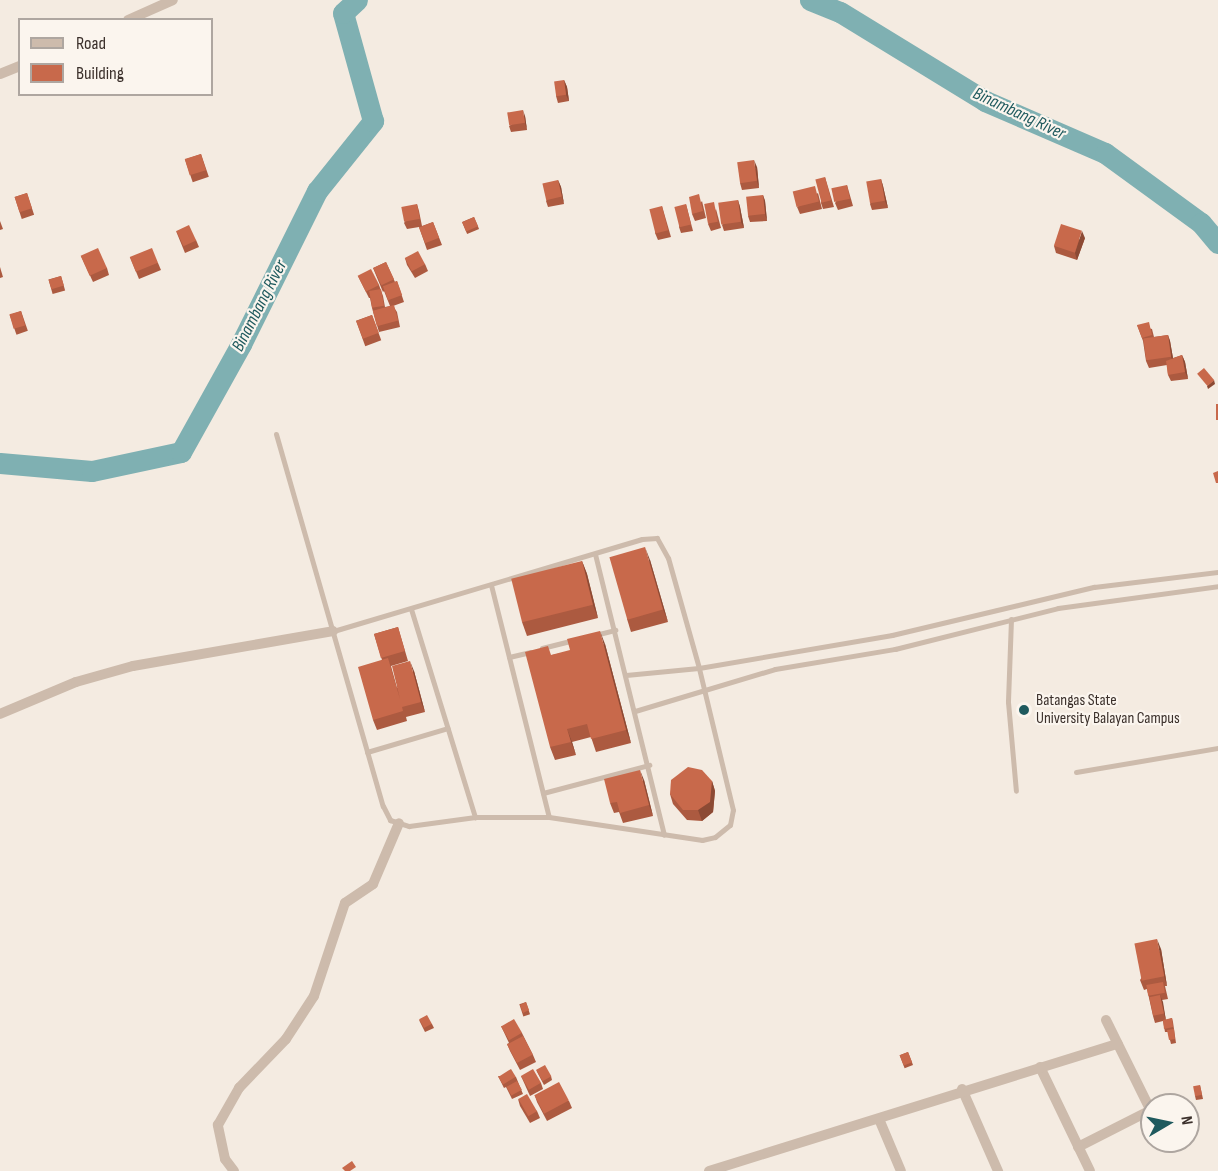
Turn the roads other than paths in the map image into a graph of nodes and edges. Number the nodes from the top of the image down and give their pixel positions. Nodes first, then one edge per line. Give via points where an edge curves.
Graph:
1 (173, 0) edge
2 (132, 18) edge
3 (18, 67) edge
4 (0, 74) edge
5 (276, 434) dead end
6 (595, 554) junction
7 (1218, 572) edge
8 (491, 585) junction
9 (1218, 586) edge
10 (411, 609) junction
11 (1011, 619) junction
12 (615, 630) junction
13 (333, 631) junction
14 (509, 657) junction
15 (699, 668) junction
16 (626, 675) junction
17 (703, 688) junction
18 (635, 711) junction
19 (0, 714) edge
20 (448, 728) junction
21 (1218, 748) edge
22 (367, 752) junction
23 (650, 765) junction
24 (1076, 772) dead end
25 (1016, 791) dead end
26 (543, 793) junction
27 (475, 817) junction
28 (549, 817) junction
29 (399, 824) junction
30 (664, 835) junction
31 (1106, 1020) dead end
32 (1118, 1044) junction
33 (1040, 1067) junction
34 (962, 1089) junction
35 (1142, 1093) edge
36 (1140, 1116) edge
37 (879, 1119) junction
38 (1078, 1147) junction
39 (234, 1171) edge
40 (710, 1171) edge
41 (901, 1171) edge
42 (998, 1171) edge
43 (1090, 1171) edge

1 - 2 street
3 - 4 street
5 - 13 lane
6 - 8 lane
6 - 12 lane
6 - 15 lane via 642,538 657,538 668,558
7 - 15 lane via 1084,589 892,635
8 - 10 lane
8 - 14 lane
9 - 11 lane via 1096,601
10 - 13 lane
10 - 20 lane
11 - 17 lane
11 - 25 lane via 1008,702
12 - 14 lane
12 - 16 lane
13 - 19 street via 133,666 76,682
13 - 22 lane
14 - 26 lane
15 - 16 lane
15 - 17 lane
16 - 18 lane
17 - 18 lane
17 - 30 lane via 733,810 730,825 715,837 702,840
18 - 23 lane
20 - 22 lane
20 - 27 lane
21 - 24 lane
22 - 29 lane via 383,806 390,820
23 - 26 lane
23 - 30 lane
26 - 28 lane
27 - 28 lane
27 - 29 lane
28 - 30 lane
29 - 39 street via 373,884 345,903 314,996 286,1039 238,1088 218,1125 225,1159
31 - 32 street
32 - 33 street
32 - 35 street
33 - 34 street
33 - 38 street
34 - 37 street
34 - 42 street
36 - 38 street
37 - 40 street
37 - 41 street
38 - 43 street

